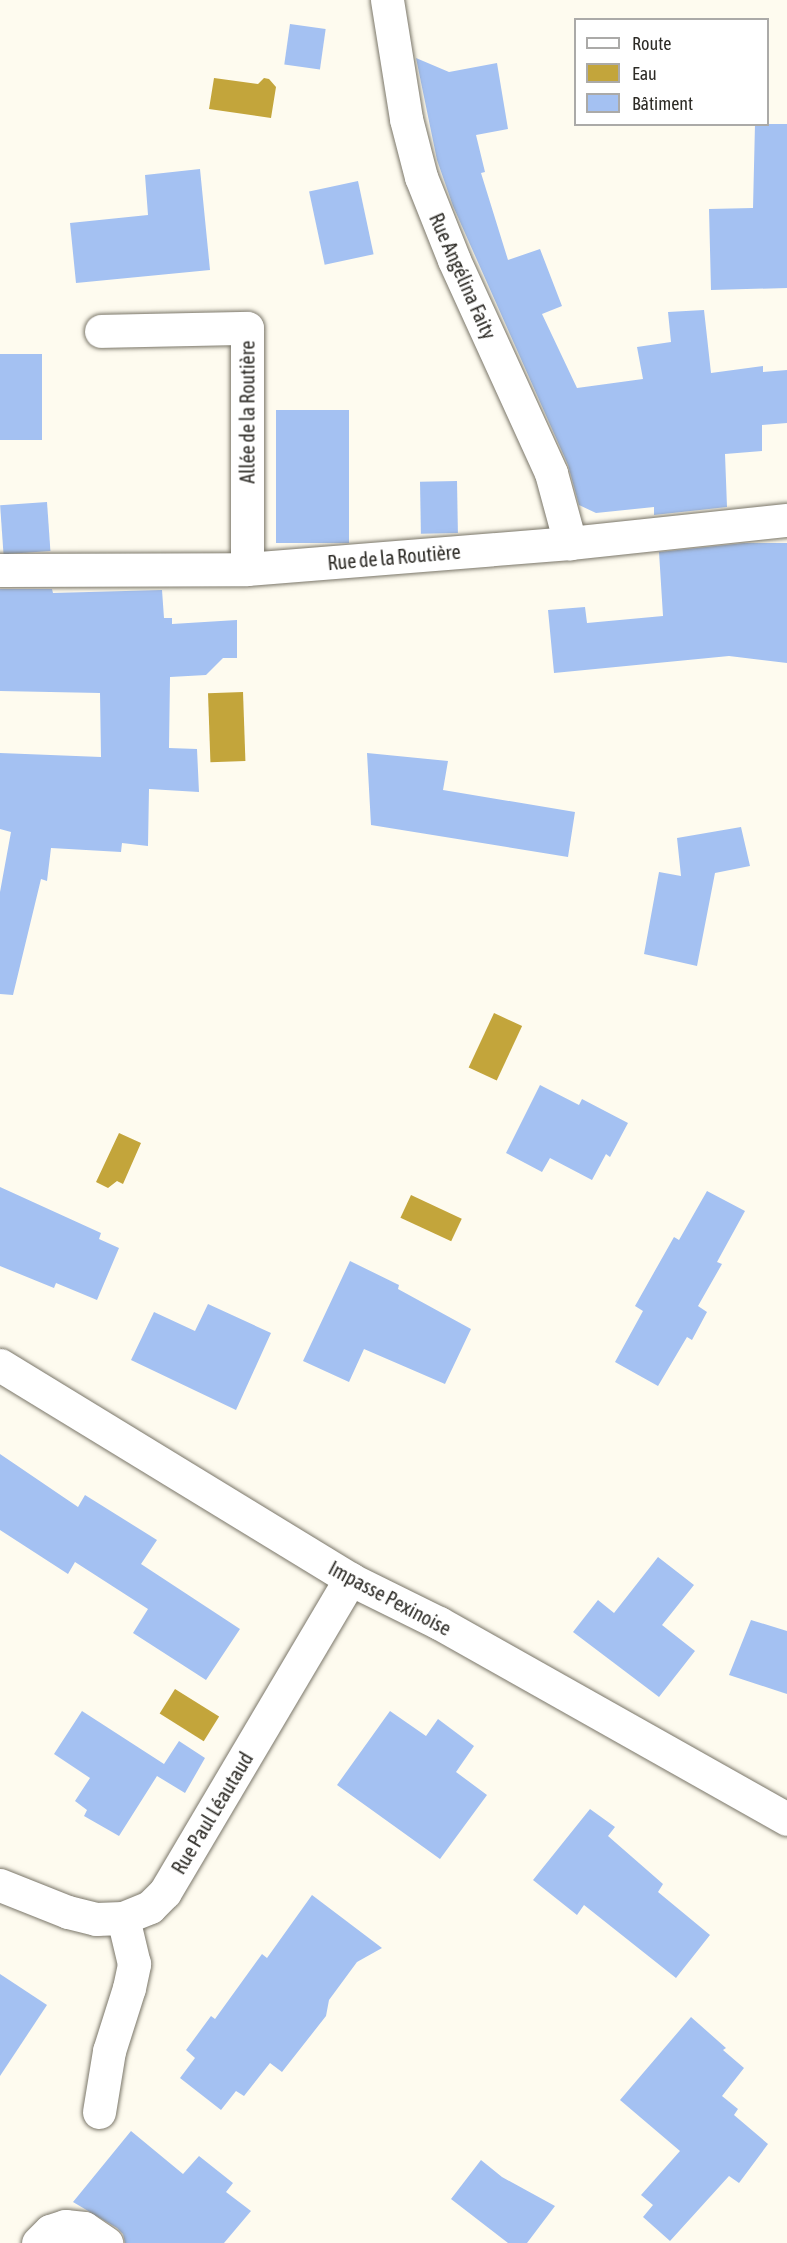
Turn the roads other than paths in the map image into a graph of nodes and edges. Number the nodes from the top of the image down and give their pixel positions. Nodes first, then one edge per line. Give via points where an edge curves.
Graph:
1 (387, 0) edge
2 (101, 331) dead end
3 (787, 520) edge
4 (570, 543) junction
5 (247, 569) junction
6 (0, 570) edge
7 (0, 1365) edge
8 (350, 1579) junction
9 (787, 1819) edge
10 (0, 1885) edge
11 (123, 1918) junction
12 (99, 2112) dead end
13 (38, 2243) edge
14 (106, 2243) edge

1 - 4 street, Rue Angélina Faity via 406,119 421,177 454,260 551,472
2 - 5 street, Allée de la Routière via 247,328
3 - 4 street, Rue de la Routière
4 - 5 street, Rue de la Routière
5 - 6 street, Rue de la Routière
7 - 8 street, Impasse Pexinoise
8 - 9 street, Impasse Pexinoise via 439,1623
8 - 11 street, Rue Paul Léautaud via 165,1892 150,1907
10 - 11 street, Rue Paul Léautaud via 68,1912 96,1919
11 - 12 street via 134,1964 109,2051
13 - 14 street via 50,2231 65,2226 84,2228

